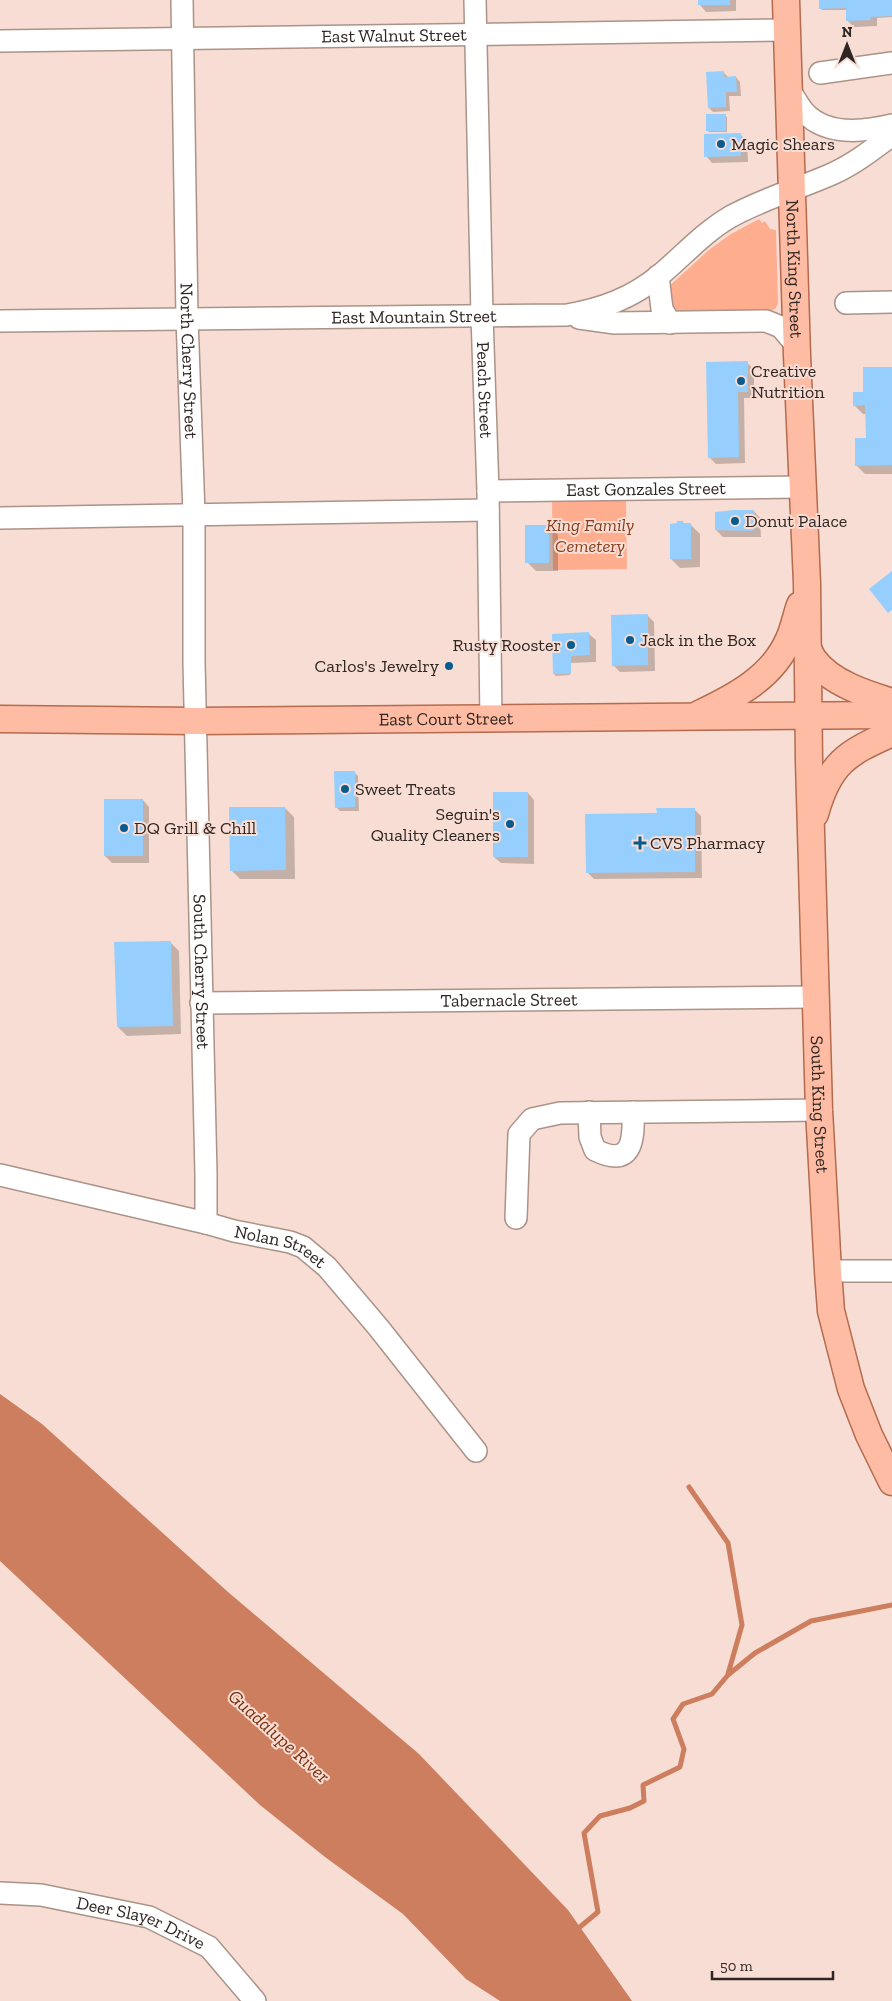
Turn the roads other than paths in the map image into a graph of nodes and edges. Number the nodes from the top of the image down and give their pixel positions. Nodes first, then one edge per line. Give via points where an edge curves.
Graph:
1 (182, 0) edge
2 (475, 0) edge
3 (786, 0) edge
4 (788, 30) junction
5 (476, 35) junction
6 (182, 39) junction
7 (0, 41) edge
8 (892, 63) edge
9 (820, 73) dead end
10 (789, 89) junction
11 (892, 125) edge
12 (892, 135) edge
13 (792, 190) junction
14 (658, 276) junction
15 (892, 302) edge
16 (846, 303) dead end
17 (567, 315) junction
18 (482, 316) junction
19 (187, 318) junction
20 (0, 321) edge
21 (670, 323) junction
22 (797, 346) junction
23 (803, 487) junction
24 (488, 501) junction
25 (194, 514) junction
26 (0, 518) edge
27 (807, 583) junction
28 (807, 646) junction
29 (892, 702) edge
30 (892, 715) edge
31 (808, 716) junction
32 (692, 718) junction
33 (0, 720) edge
34 (491, 720) junction
35 (196, 722) junction
36 (892, 733) edge
37 (811, 829) junction
38 (816, 997) junction
39 (201, 1003) junction
40 (819, 1110) junction
41 (589, 1112) junction
42 (633, 1112) junction
43 (0, 1175) edge
44 (516, 1218) dead end
45 (206, 1223) junction
46 (828, 1271) junction
47 (892, 1271) edge
48 (476, 1451) dead end
49 (892, 1482) edge
50 (0, 1893) edge
51 (255, 2001) edge

1 - 6 street, North Cherry Street
2 - 5 street, Peach Street
3 - 4 main road, North King Street
4 - 5 street, East Walnut Street
4 - 10 main road, North King Street
5 - 6 street, East Walnut Street
5 - 18 street, Peach Street
6 - 7 street, East Walnut Street
6 - 19 street, North Cherry Street
8 - 9 street
10 - 11 street via 805,113 829,128 865,130
10 - 13 main road, North King Street
12 - 13 street via 858,161
13 - 14 street, East Mountain Street via 742,210 714,226
13 - 22 main road, North King Street
14 - 17 street, East Mountain Street via 606,307
14 - 21 street via 662,309
15 - 16 street
17 - 18 street, East Mountain Street
17 - 21 street via 616,323
18 - 19 street, East Mountain Street
18 - 24 street, Peach Street
19 - 20 street, East Mountain Street
19 - 25 street, North Cherry Street
21 - 22 street via 766,322 781,327
22 - 23 main road, North King Street
23 - 24 street, East Gonzales Street
23 - 27 main road, North King Street
24 - 25 street, East Gonzales Street
24 - 34 street, Peach Street
25 - 26 street, East Gonzales Street
25 - 35 street, North Cherry Street
27 - 28 main road, North King Street
27 - 32 main road via 790,638 770,669 737,695
28 - 29 main road via 814,660 828,674 849,686
28 - 31 main road, North King Street
30 - 31 main road, East Court Street
31 - 32 main road, East Court Street
31 - 37 main road, South King Street
32 - 34 main road, East Court Street
33 - 35 main road, East Court Street
34 - 35 main road, East Court Street
35 - 39 street, South Cherry Street
36 - 37 main road via 857,749 836,768 818,804
37 - 38 main road, South King Street
38 - 39 street, Tabernacle Street
38 - 40 main road, South King Street
39 - 45 street, South Cherry Street
40 - 42 street
40 - 46 main road, South King Street
41 - 42 street
41 - 42 street via 590,1137 595,1150 619,1156 630,1148 634,1133
41 - 44 street via 560,1113 532,1119 519,1134
43 - 45 street, Nolan Street
45 - 48 street, Nolan Street via 304,1247 327,1267
46 - 47 street
46 - 49 main road, South King Street via 831,1311 851,1389
50 - 51 street, Deer Slayer Drive via 40,1895 149,1917 209,1947

